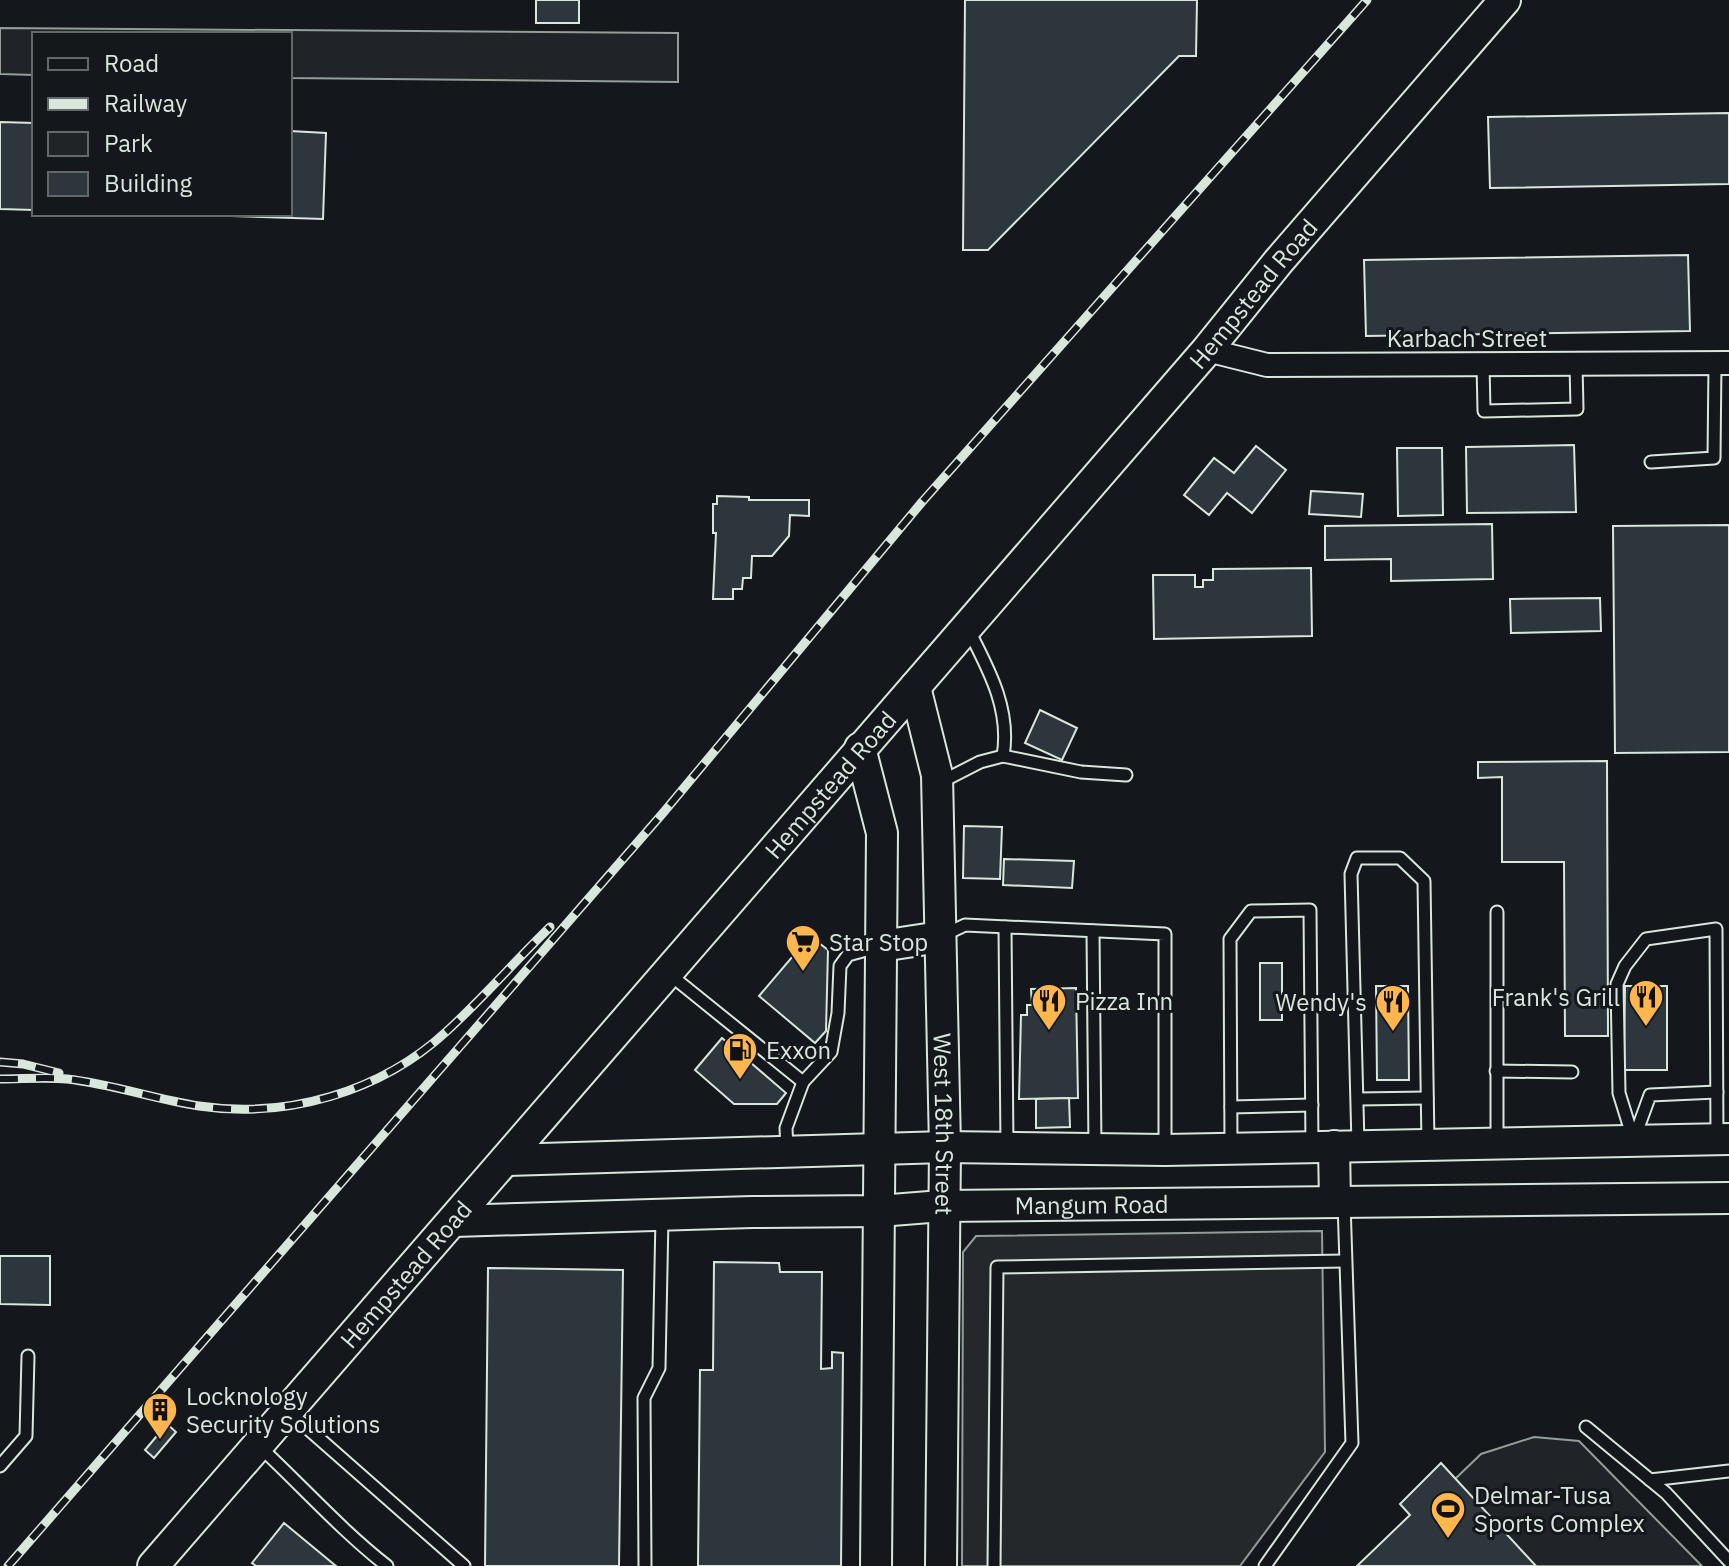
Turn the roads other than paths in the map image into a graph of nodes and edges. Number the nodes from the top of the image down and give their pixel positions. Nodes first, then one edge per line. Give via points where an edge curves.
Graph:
1 (1505, 0) edge
2 (1207, 350) junction
3 (1722, 363) edge
4 (1483, 364) junction
5 (1576, 364) junction
6 (1651, 462) dead end
7 (967, 627) junction
8 (915, 687) junction
9 (860, 748) junction
10 (1003, 756) junction
11 (1126, 775) dead end
12 (937, 784) junction
13 (1497, 912) dead end
14 (1005, 927) junction
15 (1093, 931) junction
16 (940, 937) junction
17 (881, 946) junction
18 (668, 973) junction
19 (1496, 1071) junction
20 (1572, 1072) dead end
21 (803, 1082) junction
22 (1717, 1092) junction
23 (1427, 1098) junction
24 (1358, 1099) junction
25 (1312, 1105) junction
26 (1231, 1107) junction
27 (1633, 1139) junction
28 (1723, 1139) edge
29 (1497, 1143) junction
30 (1428, 1145) junction
31 (1335, 1146) junction
32 (945, 1147) junction
33 (1007, 1148) junction
34 (1231, 1148) junction
35 (880, 1149) junction
36 (1095, 1149) junction
37 (1165, 1150) junction
38 (787, 1152) junction
39 (506, 1160) junction
40 (1729, 1198) edge
41 (1339, 1202) junction
42 (942, 1206) junction
43 (879, 1211) junction
44 (662, 1214) junction
45 (454, 1221) junction
46 (1345, 1261) junction
47 (28, 1356) dead end
48 (288, 1412) junction
49 (1586, 1427) dead end
50 (258, 1446) junction
51 (0, 1466) edge
52 (1729, 1471) edge
53 (1650, 1480) junction
54 (164, 1559) edge
55 (1729, 1561) edge
56 (387, 1566) edge
57 (464, 1566) edge
58 (645, 1566) edge
59 (876, 1566) edge
60 (941, 1566) edge
61 (994, 1566) edge
62 (1265, 1566) edge

1 - 2 main road, Hempstead Road
2 - 4 street, Karbach Street via 1267,365
2 - 7 main road, Hempstead Road
3 - 5 street, Karbach Street
3 - 6 lane via 1714,458
4 - 5 street, Karbach Street
4 - 5 lane via 1484,411 1577,409
7 - 8 main road, Hempstead Road
7 - 10 lane via 997,686 1006,740
8 - 9 main road, Hempstead Road
8 - 12 main road, West 18th Street
9 - 17 main road via 882,833
9 - 18 main road, Hempstead Road
10 - 11 lane
10 - 12 lane
12 - 16 main road, West 18th Street
13 - 19 lane
14 - 15 lane
14 - 16 lane via 965,925
14 - 33 lane
15 - 36 lane
15 - 37 lane via 1165,934
16 - 17 main road
16 - 32 main road, West 18th Street
17 - 21 lane via 848,955 840,966 831,1052
17 - 35 main road
18 - 21 lane
18 - 39 main road, Hempstead Road
19 - 20 lane
19 - 29 lane
21 - 38 lane via 786,1128
22 - 27 lane via 1650,1095
22 - 27 lane via 1716,929 1646,939 1617,984 1619,1093
22 - 28 lane
23 - 24 lane
23 - 24 lane via 1424,881 1400,858 1357,858 1351,874
23 - 30 lane
24 - 31 lane
25 - 26 lane
25 - 26 lane via 1310,910 1251,911 1230,939
25 - 31 lane
26 - 34 lane
27 - 28 main road
27 - 29 main road
29 - 30 main road
30 - 31 main road
31 - 34 main road
31 - 41 main road
32 - 33 main road
32 - 35 main road
32 - 42 main road, West 18th Street
33 - 36 main road
34 - 37 main road
35 - 38 main road
35 - 43 main road
36 - 37 main road
38 - 39 main road
39 - 45 main road, Hempstead Road
40 - 41 main road, Mangum Road
41 - 42 main road, Mangum Road
41 - 46 lane
42 - 43 main road, Mangum Road
42 - 60 main road, West 18th Street
43 - 44 main road, Mangum Road
43 - 59 main road
44 - 45 main road, Mangum Road
44 - 58 lane via 659,1368 644,1398
45 - 48 main road, Hempstead Road
46 - 61 lane via 997,1267
46 - 62 lane via 1352,1443
47 - 51 lane via 26,1436
48 - 50 main road, Hempstead Road
48 - 57 lane
49 - 53 lane
50 - 54 main road, Hempstead Road
50 - 56 lane
52 - 53 lane
53 - 55 lane

